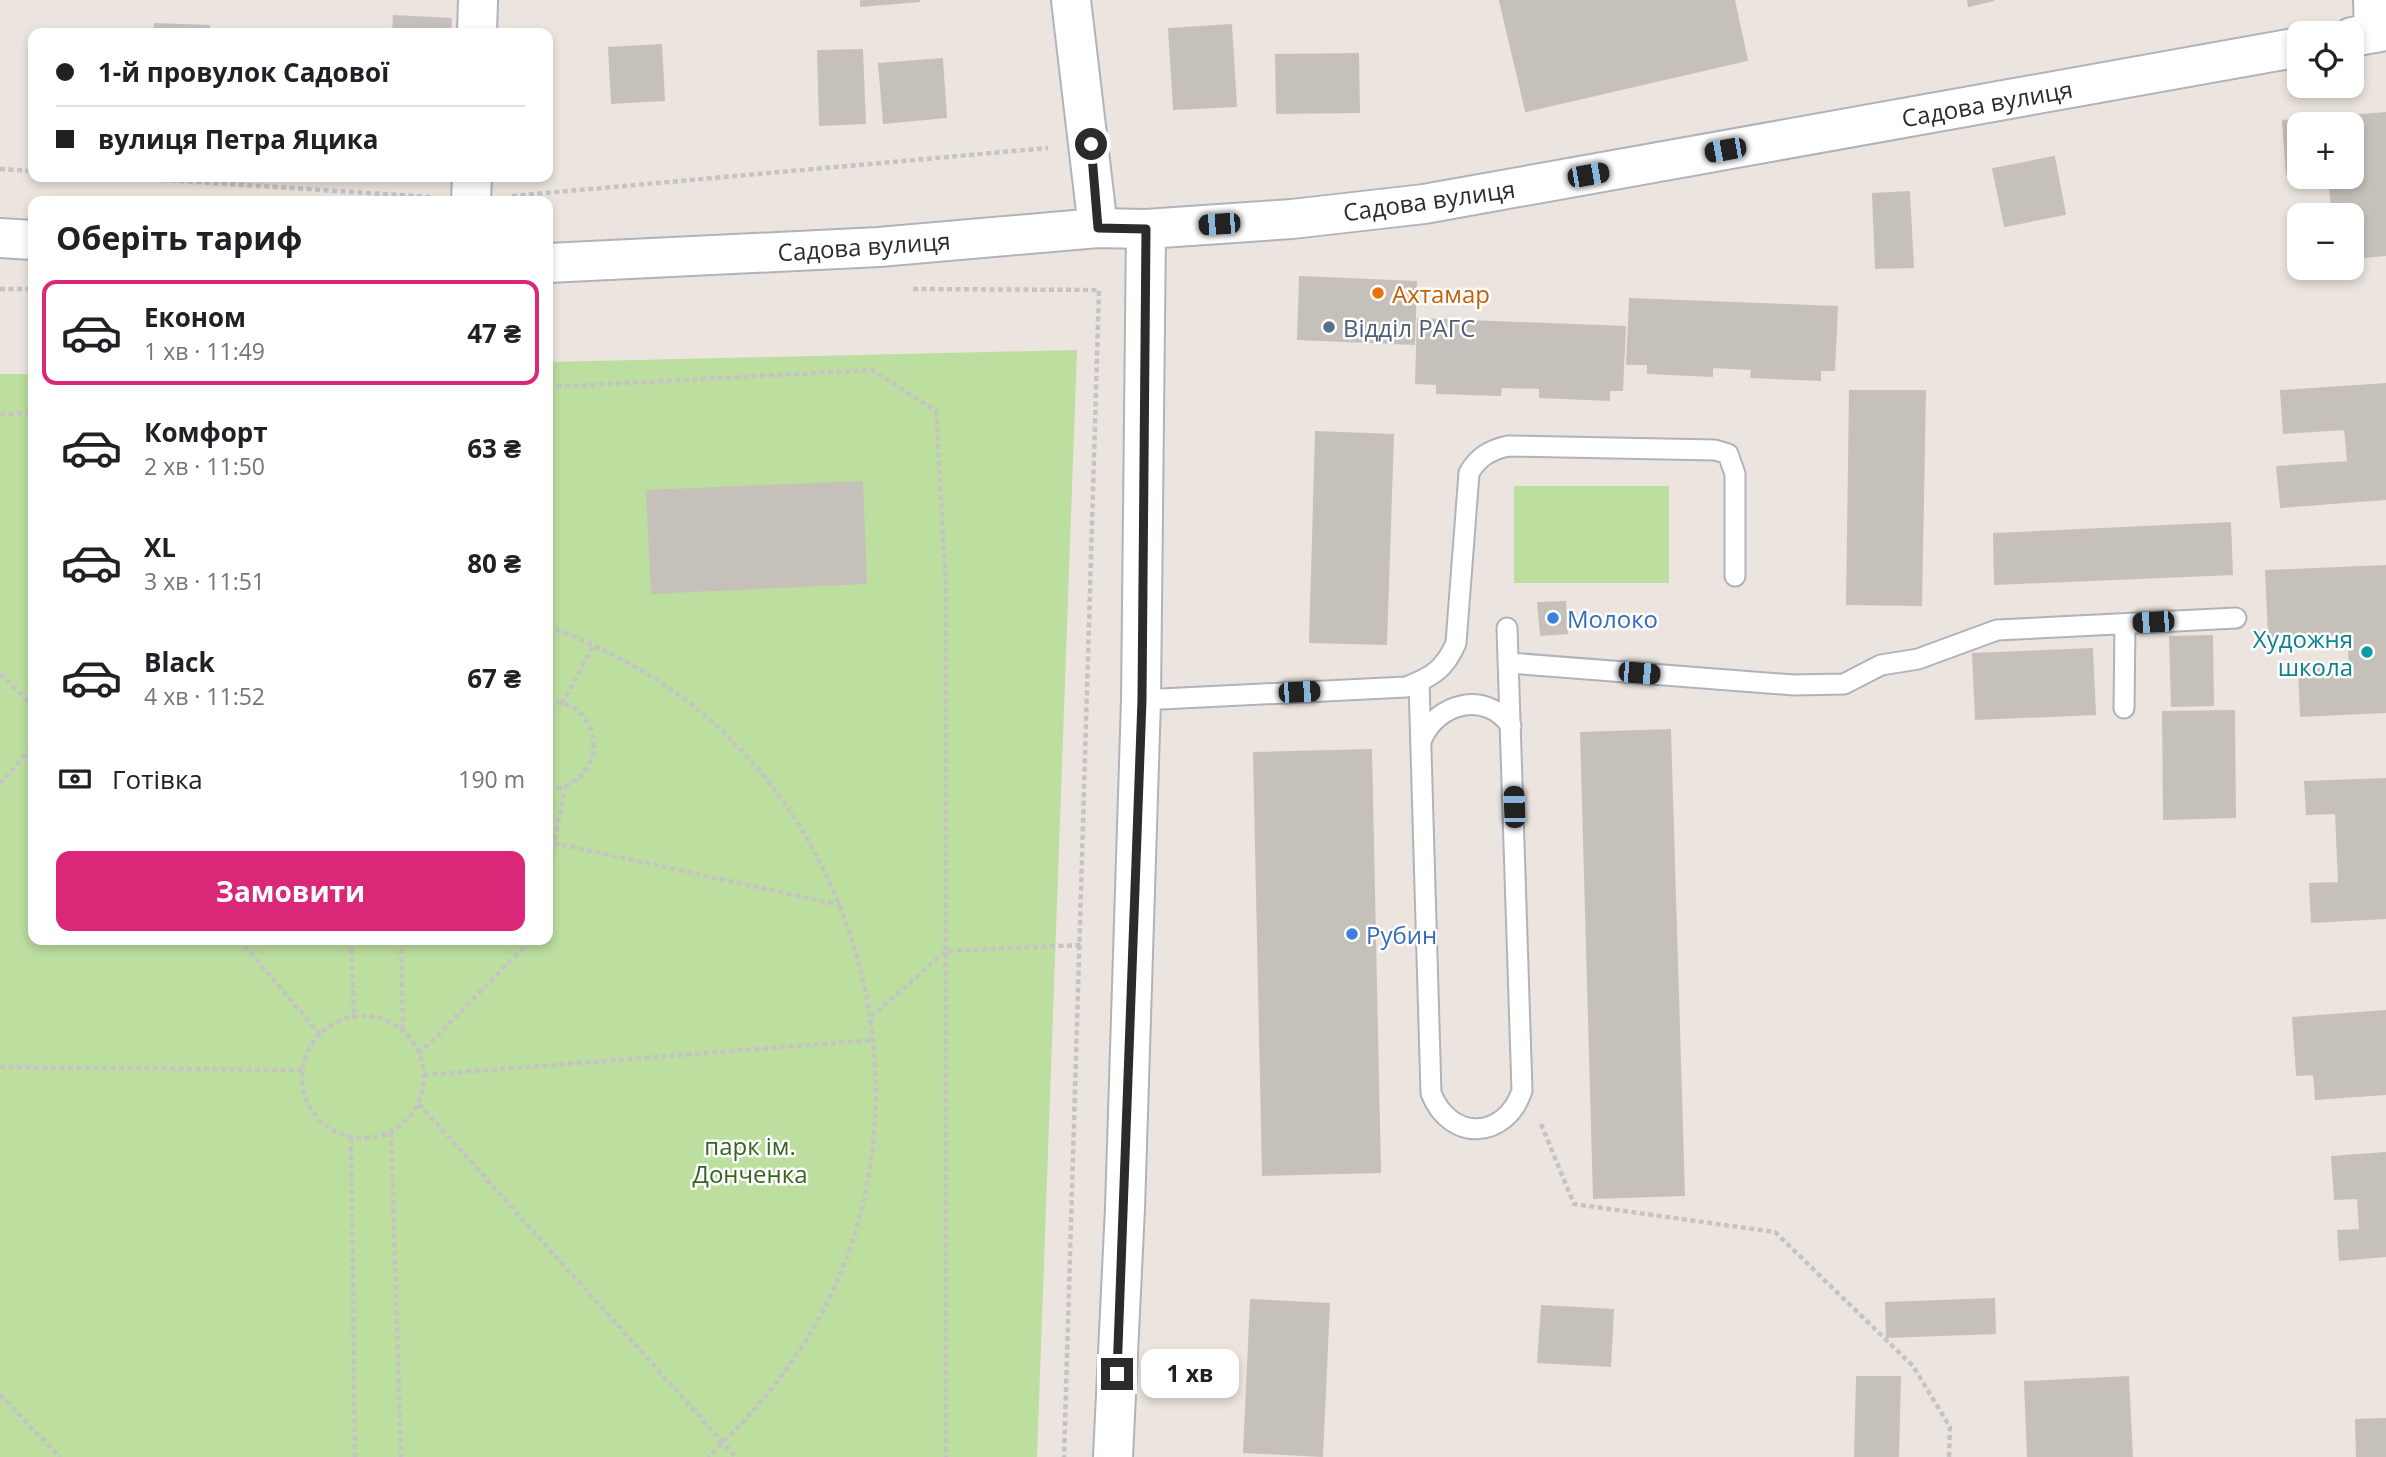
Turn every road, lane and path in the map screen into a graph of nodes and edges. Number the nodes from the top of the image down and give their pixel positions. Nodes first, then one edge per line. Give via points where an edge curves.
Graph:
1 (478, 0) edge
2 (1072, 0) edge
3 (477, 28) edge
4 (2287, 49) edge
5 (1091, 144) junction
6 (0, 169) edge
7 (28, 171) edge
8 (237, 182) edge
9 (472, 192) edge
10 (1098, 228) junction
11 (1146, 229) junction
12 (0, 237) edge
13 (28, 240) edge
14 (553, 263) edge
15 (0, 289) edge
16 (28, 289) edge
17 (911, 289) dead end
18 (553, 387) edge
19 (28, 413) edge
20 (0, 414) edge
21 (1735, 576) dead end
22 (2236, 618) dead end
23 (2126, 624) junction
24 (553, 628) edge
25 (1507, 628) dead end
26 (594, 644) junction
27 (1509, 663) junction
28 (0, 674) edge
29 (1419, 682) junction
30 (1142, 700) junction
31 (28, 701) edge
32 (553, 703) edge
33 (562, 704) junction
34 (2124, 708) dead end
35 (1511, 726) junction
36 (1422, 739) junction
37 (28, 752) edge
38 (0, 784) edge
39 (565, 787) junction
40 (553, 789) edge
41 (554, 844) junction
42 (553, 849) edge
43 (840, 905) junction
44 (243, 945) edge
45 (351, 945) edge
46 (401, 945) edge
47 (526, 945) edge
48 (1081, 945) junction
49 (946, 951) junction
50 (354, 1017) junction
51 (870, 1018) junction
52 (402, 1030) junction
53 (320, 1034) junction
54 (874, 1040) junction
55 (419, 1054) junction
56 (0, 1068) edge
57 (303, 1070) junction
58 (424, 1075) junction
59 (1522, 1091) junction
60 (419, 1104) junction
61 (391, 1132) junction
62 (351, 1138) junction
63 (0, 1395) edge
64 (723, 1443) junction
65 (60, 1457) edge
66 (355, 1457) edge
67 (401, 1457) edge
68 (708, 1457) edge
69 (736, 1457) edge
70 (946, 1457) edge
71 (1064, 1457) edge
72 (1113, 1457) edge
73 (1949, 1457) edge

1 - 3 main road
2 - 5 main road
4 - 11 main road, Садова вулиця via 1424,204
5 - 9 path
5 - 10 main road
6 - 7 path
8 - 9 path
10 - 11 main road, Садова вулиця
10 - 14 main road, Садова вулиця via 879,247
11 - 30 main road
12 - 13 main road
15 - 16 path
17 - 48 path via 1099,290
18 - 49 path via 872,370 936,411 946,589
19 - 20 path
21 - 29 lane via 1735,474 1728,454 1688,449 1508,446 1492,450 1475,462 1469,473 1456,643 1444,668
22 - 23 lane
23 - 27 lane via 1997,630 1918,659 1881,665 1844,684 1794,685
23 - 34 lane
24 - 26 path
25 - 27 lane
26 - 33 path
26 - 43 path via 647,673 700,711 747,757 788,807 822,863
27 - 35 lane
28 - 31 path
29 - 30 lane via 1406,687
29 - 36 lane
30 - 72 main road
32 - 33 path
33 - 39 path via 584,717 594,748 580,779
35 - 36 lane via 1489,707 1465,705 1443,711
35 - 59 lane
36 - 59 lane via 1431,1093 1444,1117 1456,1125 1484,1129 1509,1116
37 - 38 path
39 - 40 path
39 - 41 path
41 - 42 path
41 - 43 path
43 - 51 path via 866,987
44 - 53 path
45 - 50 path
46 - 52 path
47 - 55 path
48 - 49 path
48 - 71 path
49 - 51 path
49 - 70 path
50 - 52 path via 385,1020
50 - 53 path
51 - 54 path
52 - 55 path
53 - 57 path via 308,1051
54 - 58 path
54 - 64 path via 876,1118 868,1183 850,1245 825,1306 792,1363 752,1415
55 - 58 path
56 - 57 path
57 - 62 path via 306,1100 316,1117
58 - 60 path
59 - 73 path via 1543,1128 1574,1204 1775,1232 1913,1366 1950,1427
60 - 61 path via 407,1121
60 - 64 path
61 - 62 path
61 - 67 path
62 - 66 path
63 - 65 path
64 - 68 path
64 - 69 path

